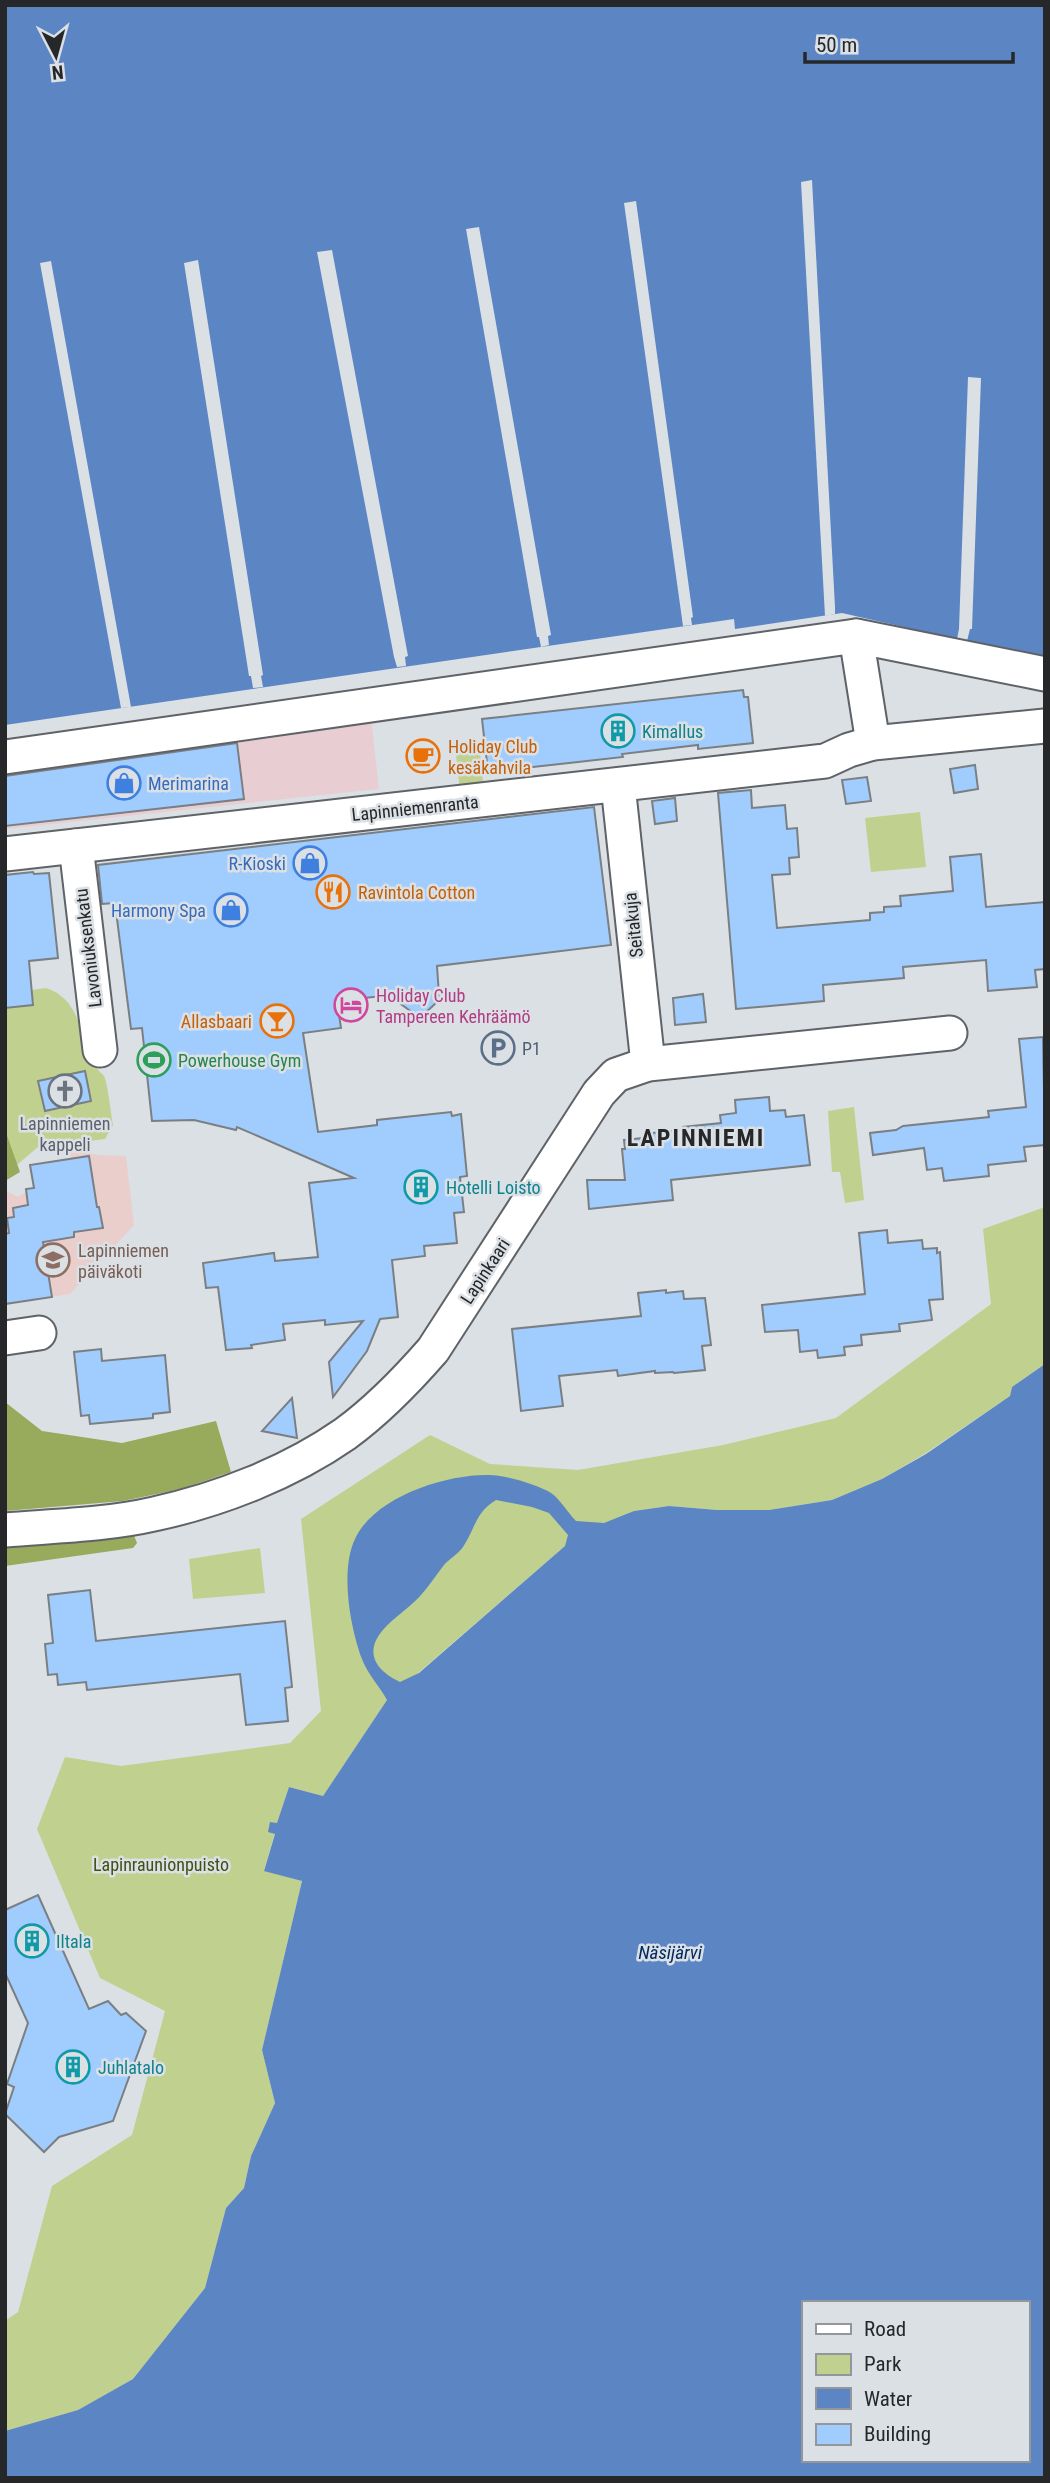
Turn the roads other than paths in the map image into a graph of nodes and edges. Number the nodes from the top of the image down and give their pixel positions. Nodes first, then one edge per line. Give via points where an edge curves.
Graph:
1 (856, 636) junction
2 (1045, 674) edge
3 (1045, 726) edge
4 (873, 743) junction
5 (5, 757) edge
6 (618, 785) junction
7 (76, 846) junction
8 (5, 854) edge
9 (950, 1033) dead end
10 (100, 1050) dead end
11 (648, 1064) junction
12 (39, 1333) dead end
13 (5, 1338) edge
14 (5, 1530) edge

1 - 2 street
1 - 4 street
1 - 5 street
3 - 4 street, Lapinniemenranta
4 - 6 street, Lapinniemenranta via 825,761
6 - 7 street, Lapinniemenranta
6 - 11 street, Seitakuja
7 - 8 street, Lapinniemenranta
7 - 10 street, Lavoniuksenkatu
9 - 11 street, Lapinkaari
11 - 14 street, Lapinkaari via 607,1082 433,1350 402,1386 343,1435 227,1493 152,1515
12 - 13 street

